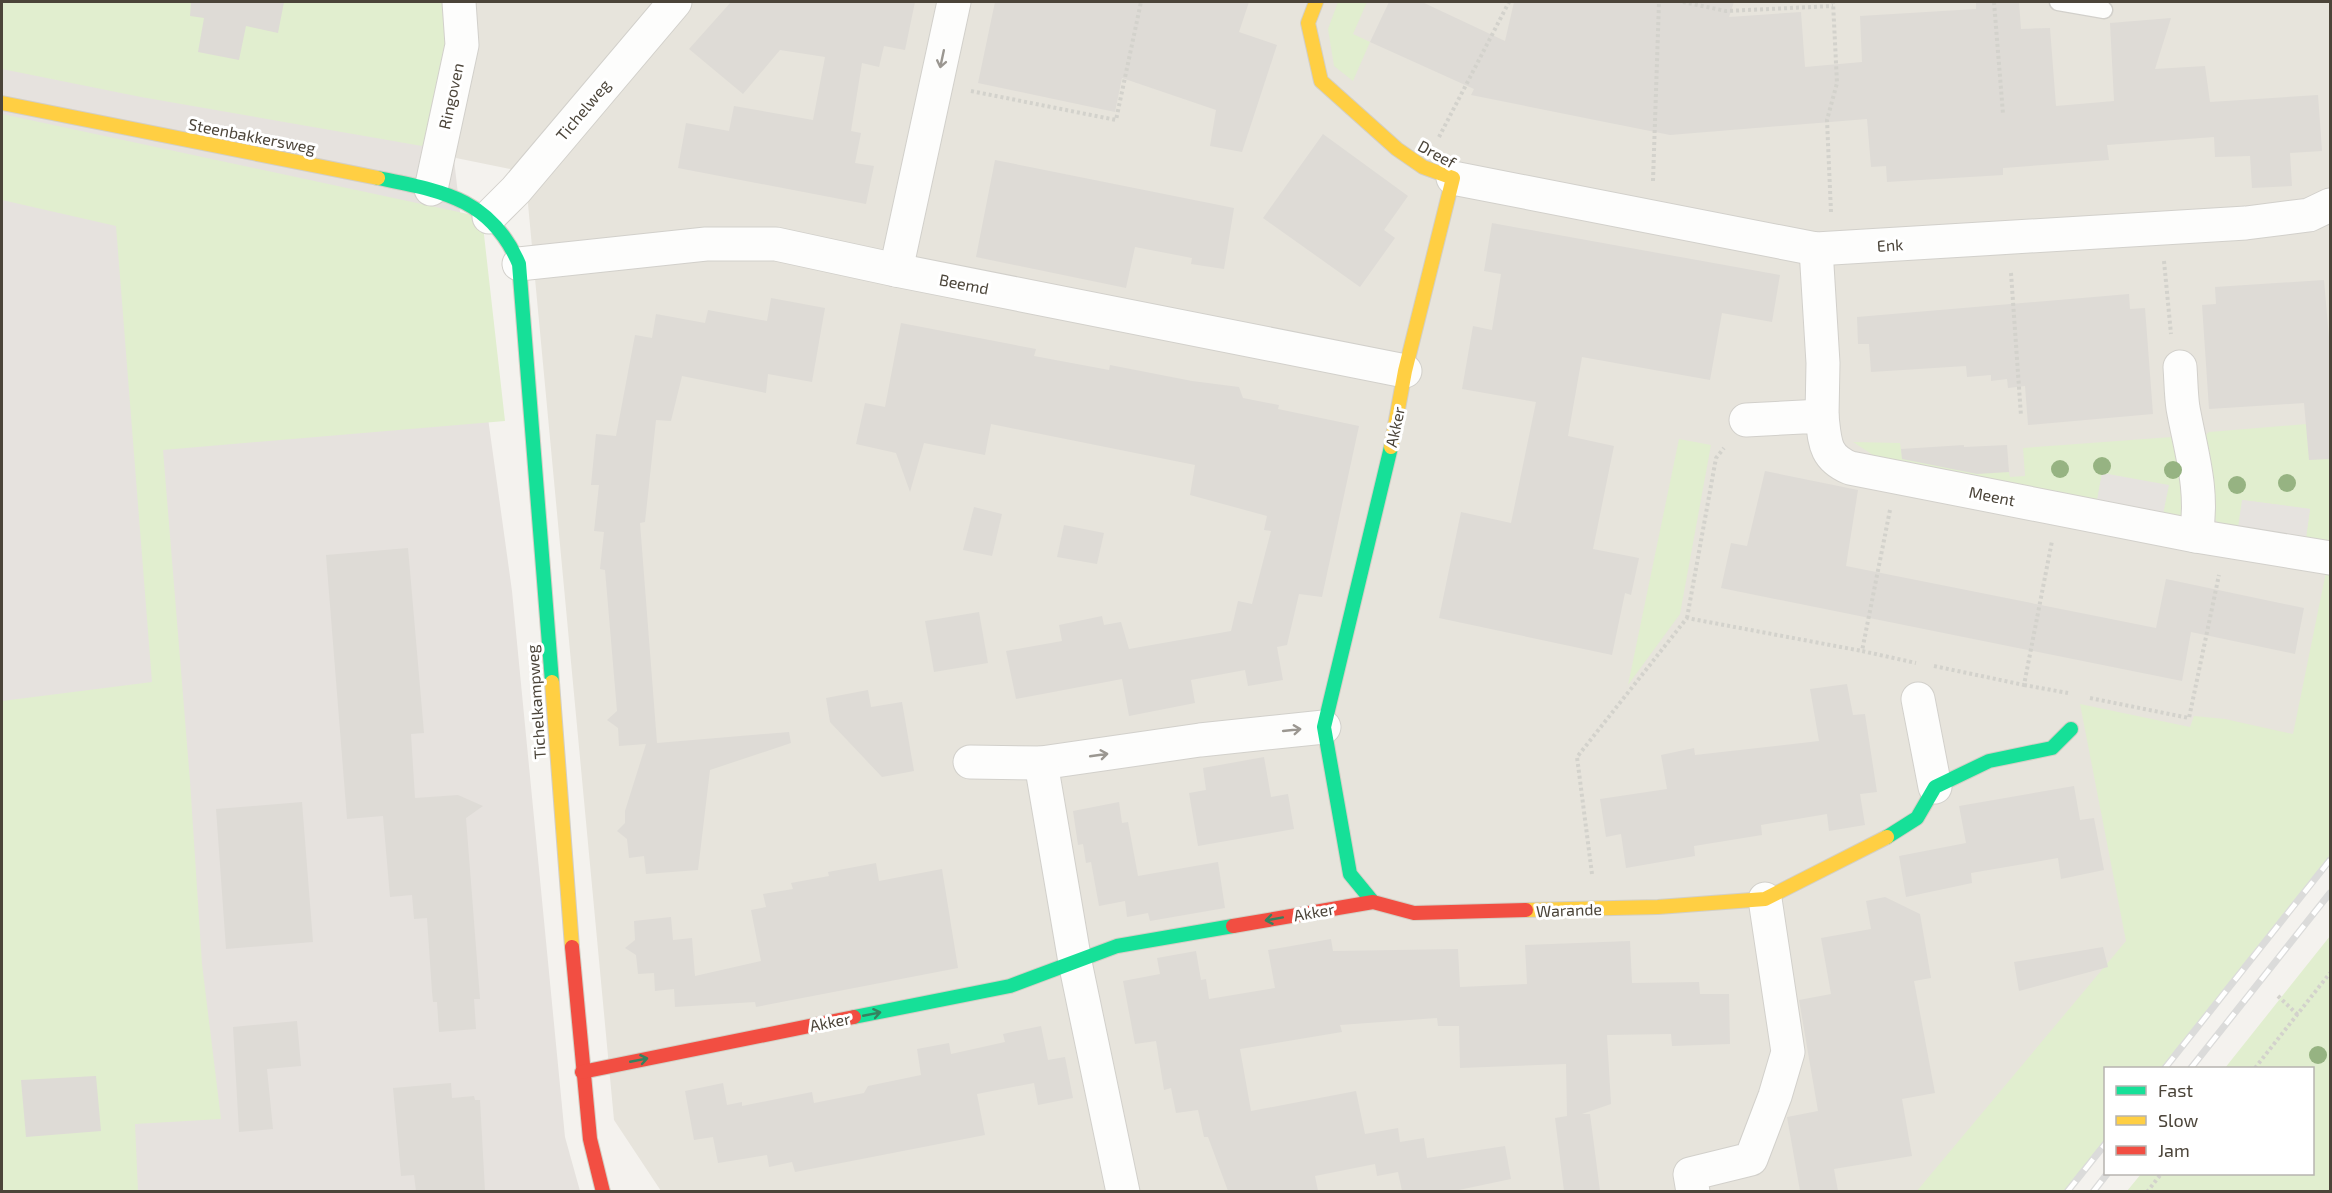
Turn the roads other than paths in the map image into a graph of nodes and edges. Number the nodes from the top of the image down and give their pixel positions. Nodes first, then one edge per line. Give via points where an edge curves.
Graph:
1 (459, 2) edge
2 (675, 2) edge
3 (954, 2) edge
4 (1316, 2) edge
5 (2058, 2) edge
6 (2104, 10) dead end
7 (2, 103) edge
8 (1438, 173) junction
9 (431, 189) junction
10 (2331, 205) edge
11 (489, 217) junction
12 (1825, 249) junction
13 (519, 264) junction
14 (896, 270) junction
15 (2180, 367) road end
16 (1406, 371) junction
17 (1822, 416) junction
18 (1746, 420) road end
19 (2211, 538) junction
20 (2331, 558) edge
21 (1918, 699) dead end
22 (1324, 727) junction
23 (2071, 729) dead end
24 (970, 762) dead end
25 (1041, 763) junction
26 (1935, 787) junction
27 (1765, 899) junction
28 (1373, 902) junction
29 (1075, 962) junction
30 (582, 1072) junction
31 (603, 1191) edge
32 (1124, 1191) edge
33 (1693, 1191) edge

1 - 9 street, Ringoven via 462,45
2 - 11 street, Tichelweg
3 -> 14 street
4 - 8 street, Dreef via 1308,23 1321,81 1397,149
5 - 6 lane
7 - 9 street, Steenbakkersweg
8 - 12 street, Enk
8 - 16 street, Dreef
9 - 11 street, Steenbakkersweg via 464,199
10 - 12 street, Enk via 2309,215 2161,228
11 - 13 street, Tichelkampweg via 511,241
12 - 17 street, Meent
13 - 14 street, Beemd via 706,244 776,244
13 - 30 street, Tichelkampweg
14 - 16 street, Beemd
15 - 19 street via 2201,509
16 - 22 street, Akker
17 - 18 street
17 - 19 street, Meent via 1826,446 1835,462 1850,468
19 - 20 street, Meent
21 - 26 street
25 -> 22 street
22 - 28 street, Akker via 1350,874
23 - 26 street via 2052,748 1989,761
24 - 25 street
25 - 29 street
26 - 27 street, Warande via 1917,818 1874,845
27 - 28 street, Warande via 1720,904 1414,914
27 - 33 street via 1788,1052 1751,1159 1690,1174
28 -> 29 street, Akker via 1117,946
30 -> 29 street, Akker via 1010,986
29 - 32 street
30 - 31 street, Tichelkampweg via 590,1139

